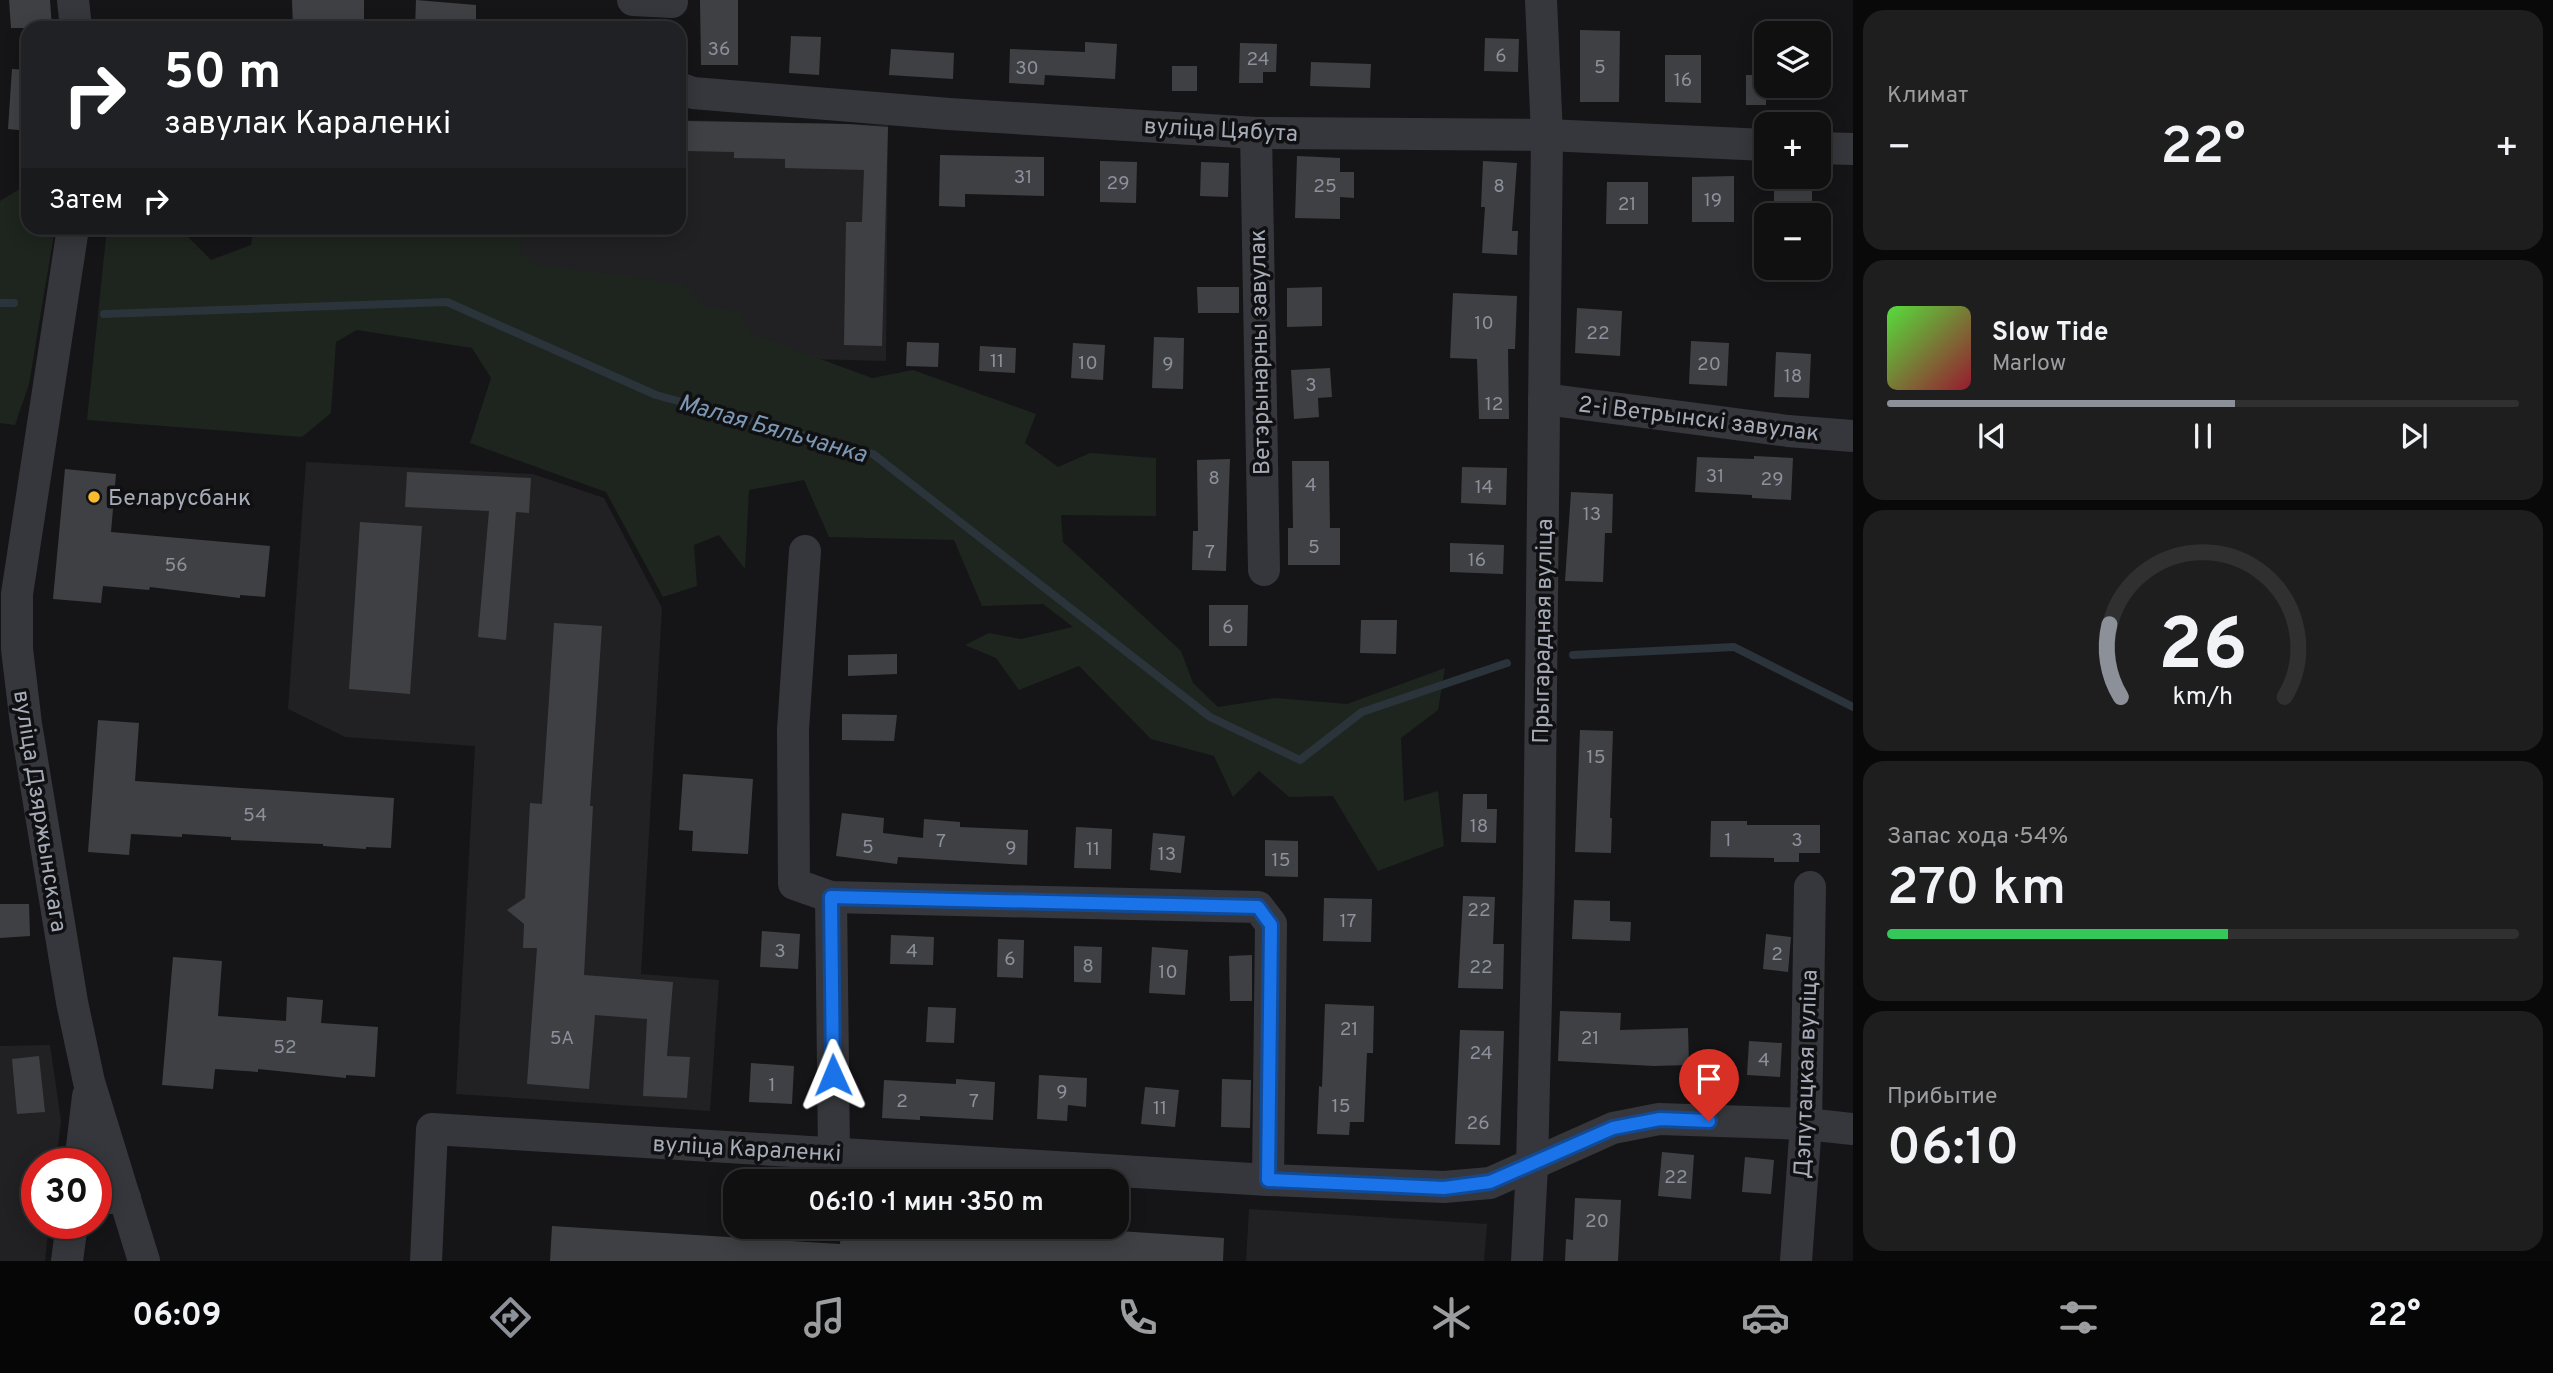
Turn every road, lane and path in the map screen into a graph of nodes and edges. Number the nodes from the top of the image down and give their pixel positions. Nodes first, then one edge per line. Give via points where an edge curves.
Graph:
1 (73, 0) edge
2 (633, 0) edge
3 (1541, 0) edge
4 (672, 10) edge
5 (75, 21) edge
6 (686, 90) edge
7 (1256, 133) junction
8 (1547, 135) junction
9 (1754, 144) edge
10 (1831, 148) edge
11 (1853, 149) edge
12 (72, 235) edge
13 (1544, 399) junction
14 (1853, 436) edge
15 (805, 551) dead end
16 (1264, 570) dead end
17 (9, 594) edge
18 (1810, 887) dead end
19 (831, 897) junction
20 (89, 1082) junction
21 (1806, 1125) junction
22 (1853, 1129) edge
23 (81, 1148) edge
24 (102, 1148) edge
25 (834, 1153) junction
26 (1532, 1166) junction
27 (1268, 1180) junction
28 (112, 1200) edge
29 (70, 1239) edge
30 (67, 1261) edge
31 (144, 1261) edge
32 (426, 1261) edge
33 (1527, 1261) edge
34 (1796, 1261) edge

1 - 5 street
2 - 4 street
3 - 8 street, Прыгарадная вуліца
6 - 7 street, вуліца Цябута via 949,114
7 - 8 street, вуліца Цябута
7 - 16 street, Ветэрынарны завулак
8 - 9 street, вуліца Цябута
8 - 13 street, Прыгарадная вуліца
10 - 11 street
12 - 17 street, вуліца Дзяржынскага
13 - 14 street, 2-і Ветрынскі завулак
13 - 26 street, Прыгарадная вуліца
15 - 19 street via 793,730 794,884
17 - 20 street, вуліца Дзяржынскага via 27,737
18 - 21 street, Дэпутацкая вуліца
19 - 25 street
19 - 27 street via 1258,907 1271,925
20 - 23 street
20 - 24 street, вуліца Дзяржынскага
21 - 22 street, вуліца Караленкі
21 - 26 street, вуліца Караленкі via 1660,1119 1613,1128
21 - 34 street, Дэпутацкая вуліца
25 - 27 street, вуліца Караленкі
25 - 32 street, вуліца Караленкі via 432,1129
26 - 27 street, вуліца Караленкі via 1490,1182 1444,1188
26 - 33 street, Прыгарадная вуліца
28 - 31 street, вуліца Дзяржынскага
29 - 30 street

